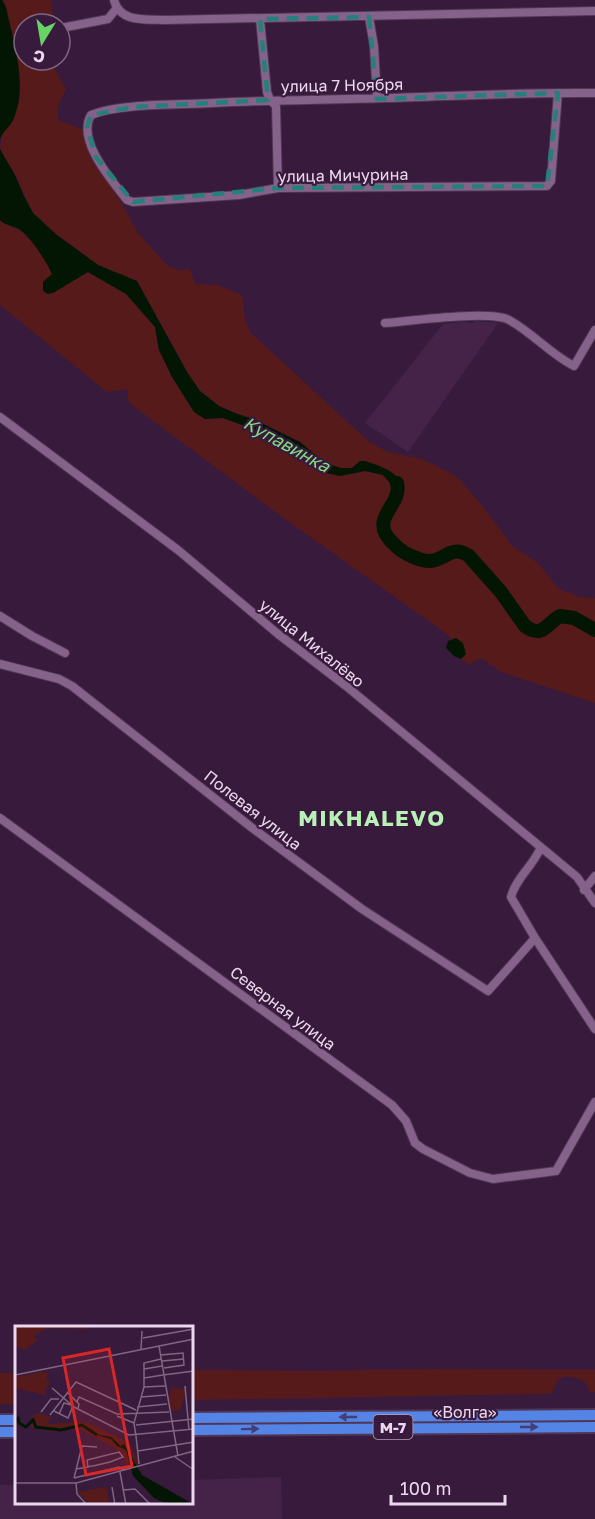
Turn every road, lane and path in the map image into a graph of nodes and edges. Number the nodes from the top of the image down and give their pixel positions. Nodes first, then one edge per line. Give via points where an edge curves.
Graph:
1 (114, 0) edge
2 (116, 9) junction
3 (595, 11) edge
4 (369, 17) junction
5 (260, 19) junction
6 (72, 26) edge
7 (558, 93) junction
8 (595, 93) edge
9 (377, 98) junction
10 (270, 100) junction
11 (278, 188) junction
12 (133, 202) joint
13 (385, 323) dead end
14 (595, 330) edge
15 (0, 417) edge
16 (0, 616) edge
17 (65, 653) dead end
18 (0, 664) edge
19 (0, 818) edge
20 (540, 849) junction
21 (595, 876) edge
22 (584, 890) junction
23 (594, 901) edge
24 (535, 938) junction
25 (595, 1029) edge
26 (595, 1102) edge
27 (595, 1416) edge
28 (194, 1418) edge
29 (595, 1427) edge
30 (194, 1430) edge

1 - 2 street
2 - 5 street via 121,14 146,19
2 - 6 street via 108,19
3 - 4 street
4 - 5 street
4 - 9 street
5 - 10 street
7 - 8 street, улица 7 Ноября
7 - 9 street, улица 7 Ноября
7 - 11 street, улица Мичурина via 551,181 547,186
9 - 10 street, улица 7 Ноября
10 - 11 street via 276,106
10 - 12 street, улица 7 Ноября via 133,107 91,115 87,127 96,157 127,200
11 - 12 street, улица Мичурина via 239,195
13 - 14 street via 499,317 574,366
15 - 20 street, улица Михалёво via 178,550
16 - 17 street
18 - 24 street, Полевая улица via 72,686 362,909 488,991
19 - 26 street, Северная улица via 392,1105 406,1121 415,1143 423,1149 482,1178 556,1172
20 - 22 street, улица Михалёво via 577,878
20 - 24 street via 514,885 511,897
21 - 22 street
22 - 23 street, улица Михалёво
24 - 25 street
27 -> 28 highway, «Волга» / М-7
30 -> 29 highway, «Волга» / М-7

